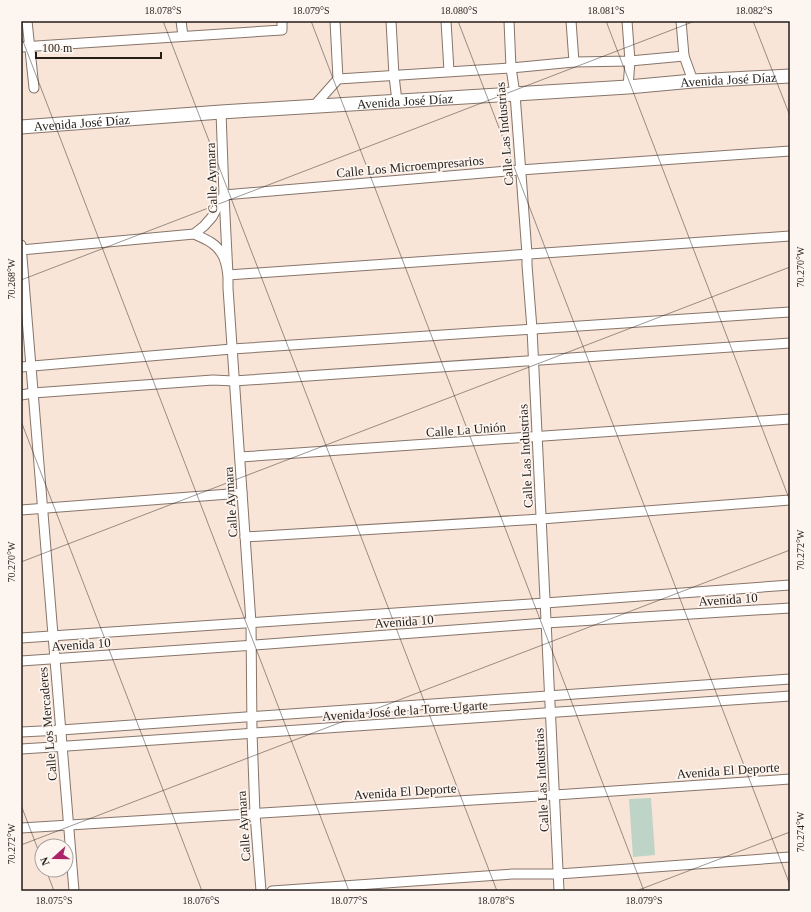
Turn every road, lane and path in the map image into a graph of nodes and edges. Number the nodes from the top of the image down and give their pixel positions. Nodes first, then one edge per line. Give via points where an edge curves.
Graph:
1 (27, 21) edge
2 (181, 21) edge
3 (282, 21) edge
4 (335, 21) edge
5 (391, 21) edge
6 (446, 21) edge
7 (509, 21) edge
8 (571, 21) edge
9 (627, 21) edge
10 (681, 21) edge
11 (182, 36) junction
12 (25, 46) edge
13 (684, 56) junction
14 (630, 61) junction
15 (574, 62) junction
16 (511, 68) junction
17 (449, 71) junction
18 (394, 76) junction
19 (790, 76) edge
20 (338, 79) junction
21 (693, 81) junction
22 (628, 86) junction
23 (34, 88) dead end
24 (515, 94) junction
25 (397, 101) junction
26 (314, 106) junction
27 (221, 112) junction
28 (21, 127) edge
29 (790, 151) edge
30 (520, 170) junction
31 (224, 195) junction
32 (194, 234) junction
33 (790, 236) edge
34 (21, 245) edge
35 (21, 250) edge
36 (527, 254) junction
37 (228, 275) junction
38 (790, 312) edge
39 (532, 329) junction
40 (790, 343) edge
41 (232, 349) junction
42 (533, 360) junction
43 (31, 366) junction
44 (21, 367) edge
45 (234, 381) junction
46 (33, 393) junction
47 (21, 395) edge
48 (790, 419) edge
49 (537, 437) junction
50 (240, 457) junction
51 (242, 493) junction
52 (790, 500) edge
53 (42, 509) junction
54 (21, 510) edge
55 (541, 519) junction
56 (245, 537) junction
57 (790, 585) edge
58 (545, 603) junction
59 (790, 608) edge
60 (251, 623) junction
61 (546, 623) junction
62 (53, 636) junction
63 (21, 638) edge
64 (251, 646) junction
65 (55, 659) junction
66 (21, 661) edge
67 (790, 680) edge
68 (550, 696) junction
69 (790, 696) edge
70 (550, 713) junction
71 (252, 717) junction
72 (61, 730) junction
73 (21, 732) edge
74 (252, 733) junction
75 (62, 747) junction
76 (21, 749) edge
77 (790, 779) edge
78 (554, 795) junction
79 (255, 814) junction
80 (68, 825) junction
81 (21, 828) edge
82 (790, 856) edge
83 (558, 874) junction
84 (74, 891) edge
85 (261, 891) edge
86 (272, 891) edge
87 (559, 891) edge

1 - 12 street
2 - 11 street
3 - 11 street via 282,30
4 - 20 street
5 - 18 street
6 - 17 street
7 - 16 street, Calle Las Industrias
8 - 15 street
9 - 14 street
10 - 13 street
11 - 12 street
12 - 23 street
13 - 14 street
13 - 21 street
14 - 15 street
14 - 22 street
15 - 16 street
16 - 17 street
16 - 24 street, Calle Las Industrias
17 - 18 street
18 - 20 street
18 - 25 street
19 - 21 street, Avenida José Díaz
20 - 26 street
21 - 22 street, Avenida José Díaz
22 - 24 street, Avenida José Díaz
24 - 25 street, Avenida José Díaz
24 - 30 street, Calle Las Industrias
25 - 26 street, Avenida José Díaz
26 - 27 street, Avenida José Díaz
27 - 28 street, Avenida José Díaz
27 - 31 street, Calle Aymara
29 - 30 street, Calle Los Microempresarios
30 - 31 street, Calle Los Microempresarios
30 - 36 street, Calle Las Industrias
31 - 32 street via 212,217
31 - 37 street, Calle Aymara
32 - 35 street
32 - 37 street via 208,240 223,255
33 - 36 street
34 - 35 street, Calle Los Mercaderes
35 - 43 street, Calle Los Mercaderes
36 - 37 street
36 - 39 street, Calle Las Industrias
37 - 41 street, Calle Aymara
38 - 39 street
39 - 41 street
39 - 42 street, Calle Las Industrias
40 - 42 street
41 - 43 street
41 - 45 street, Calle Aymara
42 - 45 street
42 - 49 street, Calle Las Industrias
43 - 44 street
43 - 46 street, Calle Los Mercaderes
45 - 46 street via 213,380
45 - 50 street, Calle Aymara
46 - 47 street
46 - 53 street, Calle Los Mercaderes
48 - 49 street, Calle La Unión
49 - 50 street, Calle La Unión
49 - 55 street, Calle Las Industrias
50 - 51 street, Calle Aymara
51 - 53 street
51 - 56 street, Calle Aymara
52 - 55 street
53 - 54 street
53 - 62 street, Calle Los Mercaderes
55 - 56 street
55 - 58 street, Calle Las Industrias
56 - 60 street, Calle Aymara
57 - 58 street, Avenida 10
58 - 60 street, Avenida 10
58 - 61 street, Calle Las Industrias
59 - 61 street, Avenida 10
60 - 62 street, Avenida 10
60 - 64 street, Calle Aymara
61 - 64 street, Avenida 10
61 - 68 street, Calle Las Industrias
62 - 63 street, Avenida 10
62 - 65 street, Calle Los Mercaderes
64 - 65 street, Avenida 10
64 - 71 street, Calle Aymara
65 - 66 street, Avenida 10
65 - 72 street, Calle Los Mercaderes
67 - 68 street, Avenida José de la Torre Ugarte
68 - 70 street, Calle Las Industrias
68 - 71 street, Avenida José de la Torre Ugarte
69 - 70 street, Avenida José de la Torre Ugarte
70 - 74 street, Avenida José de la Torre Ugarte
70 - 78 street, Calle Las Industrias
71 - 72 street, Avenida José de la Torre Ugarte
71 - 74 street, Calle Aymara
72 - 73 street, Avenida José de la Torre Ugarte
72 - 75 street, Calle Los Mercaderes
74 - 75 street, Avenida José de la Torre Ugarte
74 - 79 street, Calle Aymara
75 - 76 street, Avenida José de la Torre Ugarte
75 - 80 street, Calle Los Mercaderes
77 - 78 street, Avenida El Deporte
78 - 79 street, Avenida El Deporte
78 - 83 street, Calle Las Industrias
79 - 80 street, Avenida El Deporte
79 - 85 street, Calle Aymara
80 - 81 street, Avenida El Deporte
80 - 84 street, Calle Los Mercaderes
82 - 83 street
83 - 86 street via 514,874
83 - 87 street, Calle Las Industrias

